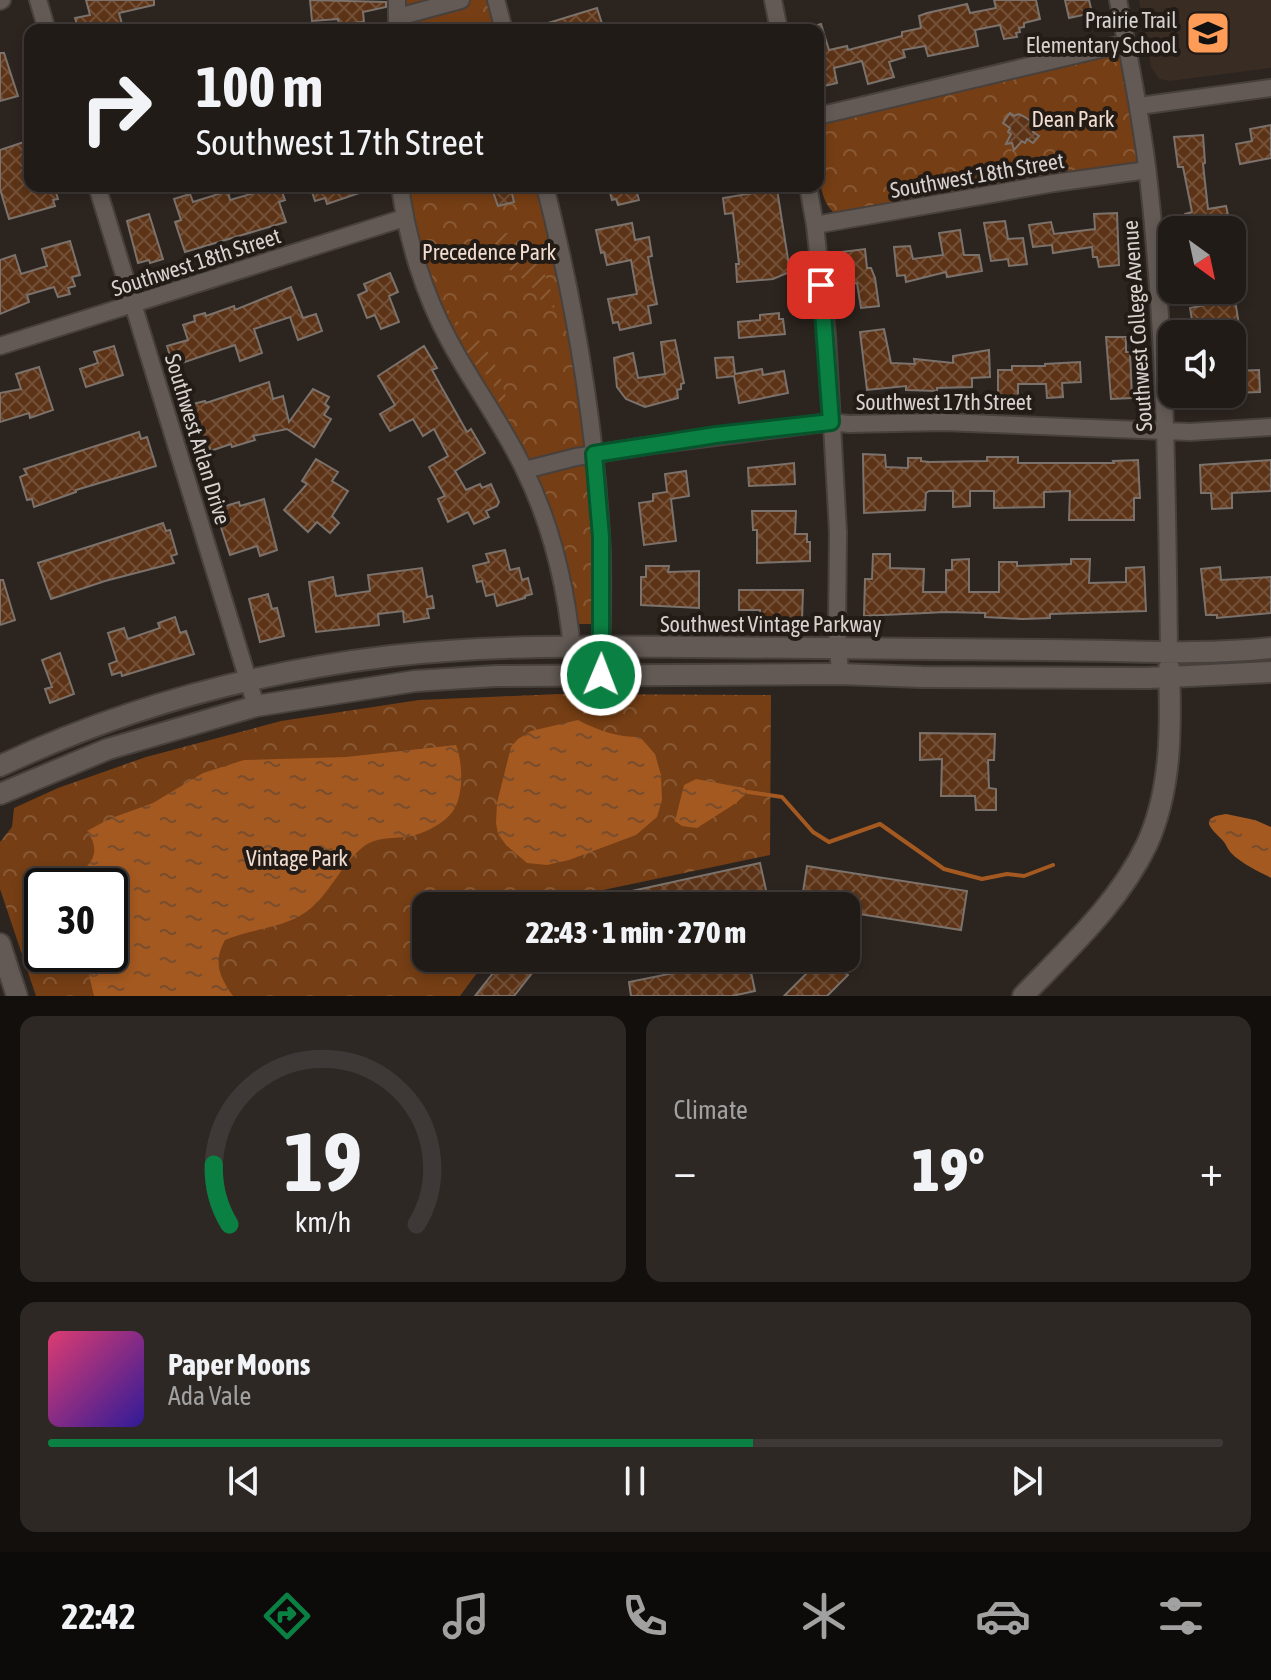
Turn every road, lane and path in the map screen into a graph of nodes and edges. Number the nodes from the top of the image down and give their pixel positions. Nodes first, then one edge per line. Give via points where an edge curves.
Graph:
1 (38, 0) edge
2 (461, 0) edge
3 (496, 0) edge
4 (773, 0) edge
5 (1118, 0) edge
6 (397, 16) edge
7 (45, 24) edge
8 (502, 24) edge
9 (778, 24) edge
10 (1126, 43) junction
11 (1271, 88) edge
12 (1139, 106) junction
13 (824, 115) edge
14 (1147, 170) junction
15 (99, 192) edge
16 (401, 192) edge
17 (546, 192) edge
18 (809, 192) edge
19 (404, 218) junction
20 (815, 225) junction
21 (134, 305) junction
22 (0, 346) edge
23 (831, 422) junction
24 (1271, 427) edge
25 (1167, 432) junction
26 (594, 454) junction
27 (525, 470) junction
28 (572, 646) junction
29 (601, 646) junction
30 (838, 647) junction
31 (1271, 648) edge
32 (1169, 652) junction
33 (1271, 672) edge
34 (840, 674) junction
35 (574, 675) junction
36 (601, 675) junction
37 (1169, 678) junction
38 (248, 681) junction
39 (256, 706) junction
40 (0, 766) edge
41 (0, 794) edge
42 (0, 944) edge
43 (17, 996) edge
44 (1023, 996) edge

1 - 7 street
2 - 6 street
3 - 8 street
4 - 9 street
5 - 10 street, Southwest College Avenue
10 - 12 street, Southwest College Avenue
10 - 13 street
11 - 12 street
12 - 14 street, Southwest College Avenue
14 - 20 street, Southwest 18th Street
14 - 25 street, Southwest College Avenue
15 - 21 street, Southwest Arlan Drive
16 - 19 street
17 - 26 street
18 - 20 street
19 - 21 street, Southwest 18th Street
19 - 27 street via 446,335
20 - 23 street
21 - 22 street, Southwest 18th Street
21 - 38 street, Southwest Arlan Drive
23 - 25 street, Southwest 17th Street
23 - 26 street, Southwest 17th Street
23 - 30 street
24 - 25 street, Southwest 17th Street
25 - 32 street, Southwest College Avenue
26 - 27 street, Southwest 17th Street
26 - 29 street
27 - 28 street via 560,567
28 - 29 street, Southwest Vintage Parkway
28 - 35 street
28 - 38 street, Southwest Vintage Parkway via 392,656
29 - 30 street, Southwest Vintage Parkway
29 - 36 street
30 - 32 street, Southwest Vintage Parkway
30 - 34 street
31 - 32 street, Southwest Vintage Parkway
32 - 37 street
33 - 37 street
34 - 36 street
34 - 37 street
35 - 36 street
35 - 39 street via 415,681
37 - 44 street via 1167,769 1148,842 1103,912
38 - 39 street, Southwest Arlan Drive
38 - 40 street, Southwest Vintage Parkway via 124,716
39 - 41 street via 108,749
42 - 43 street

